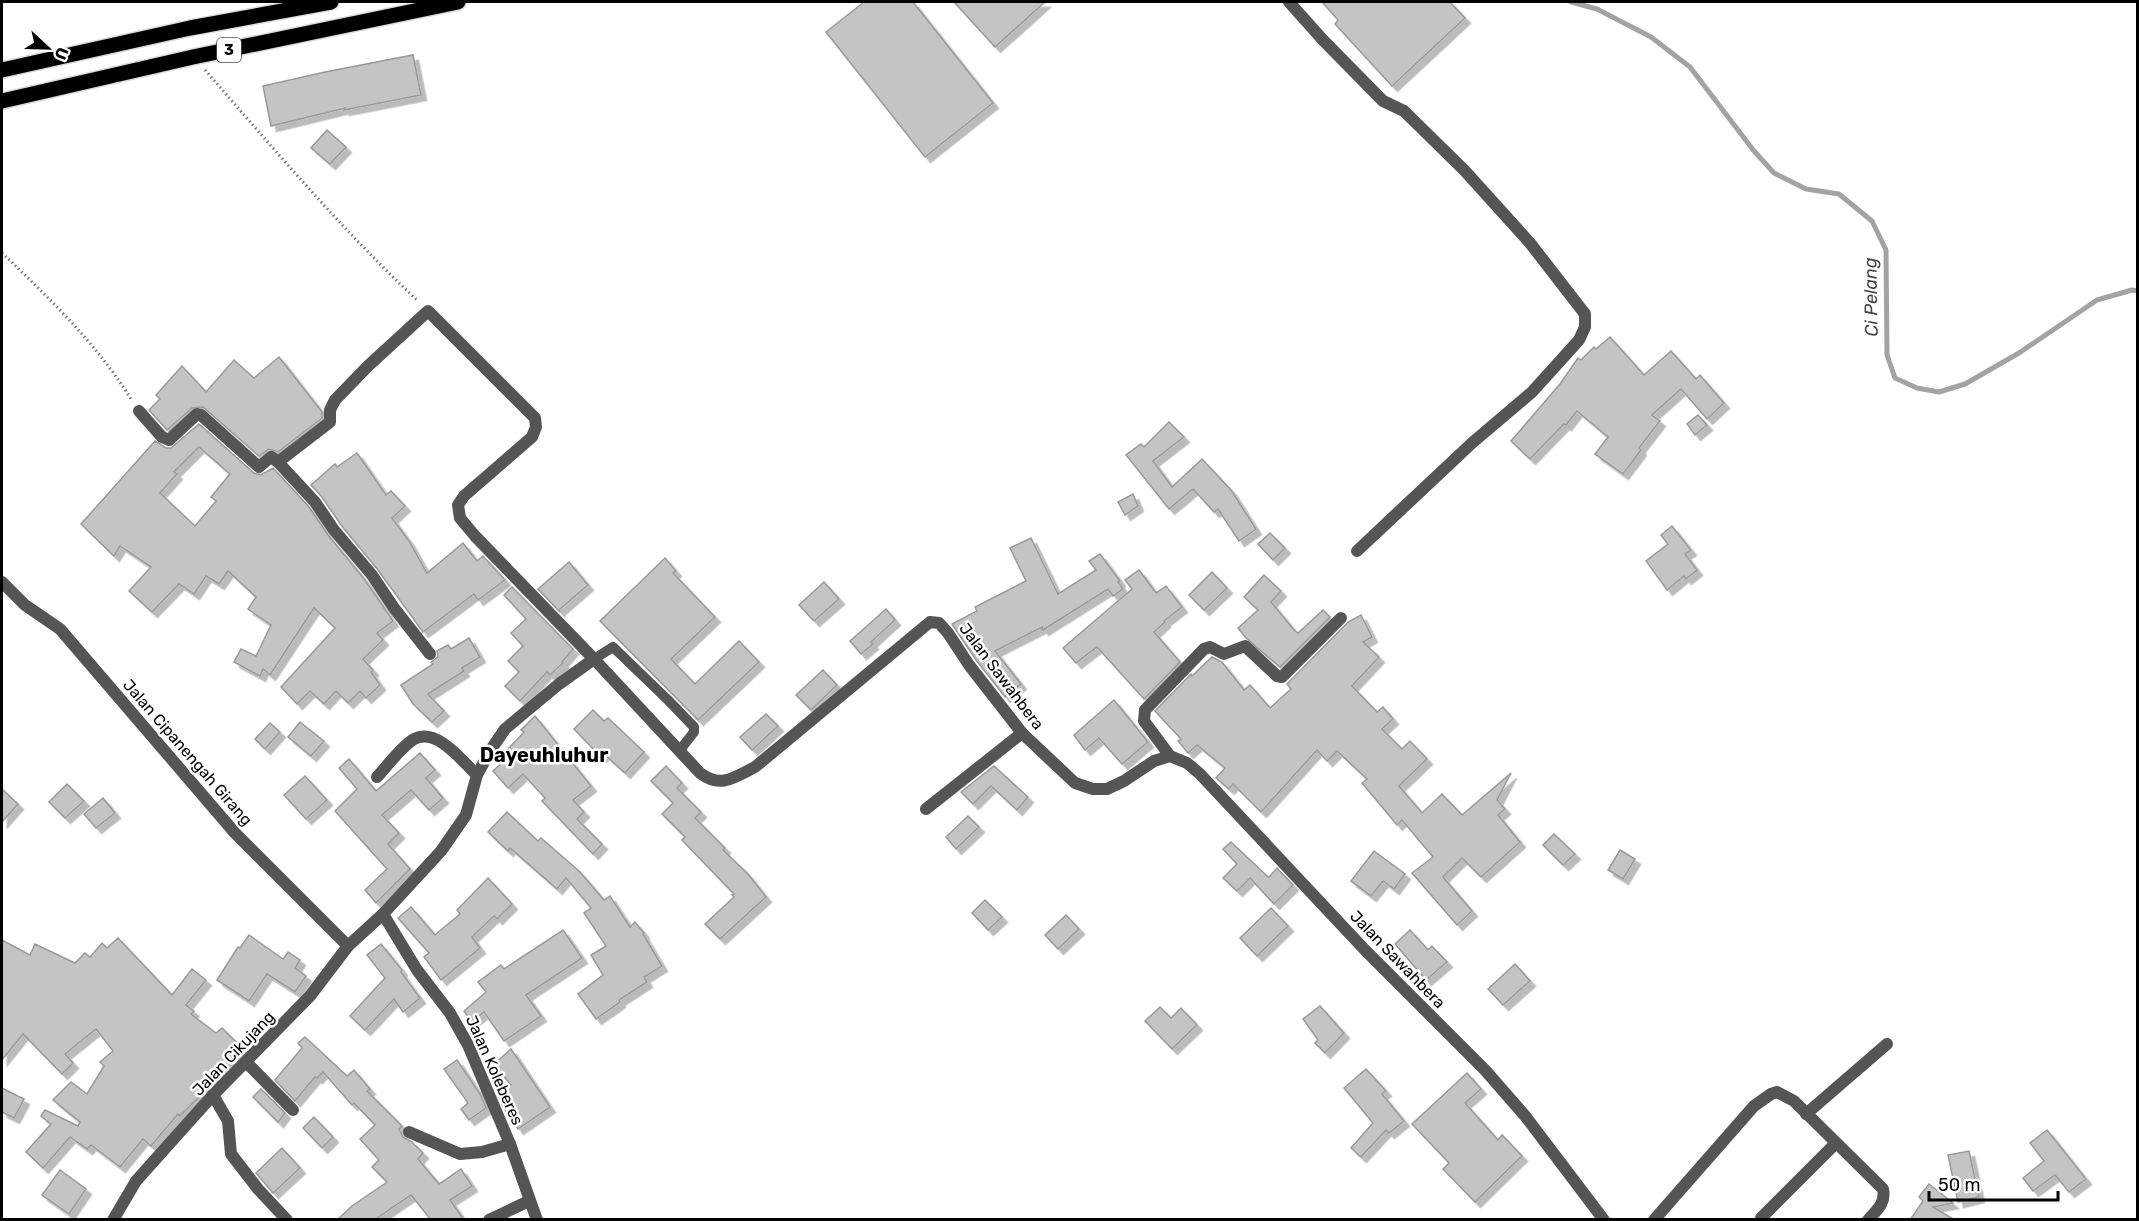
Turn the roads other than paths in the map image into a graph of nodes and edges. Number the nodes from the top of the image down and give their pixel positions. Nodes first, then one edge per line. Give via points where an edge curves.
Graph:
1 (331, 2) edge
2 (458, 2) edge
3 (1289, 2) edge
4 (2, 70) edge
5 (2, 101) edge
6 (139, 411) road end
7 (278, 462) junction
8 (1357, 551) dead end
9 (2, 582) edge
10 (1341, 618) dead end
11 (430, 654) dead end
12 (594, 659) junction
13 (1022, 733) junction
14 (680, 750) junction
15 (1170, 756) junction
16 (477, 775) junction
17 (377, 777) dead end
18 (926, 809) dead end
19 (383, 914) junction
20 (348, 946) junction
21 (1887, 1044) dead end
22 (247, 1063) junction
23 (213, 1095) junction
24 (293, 1110) dead end
25 (1806, 1114) junction
26 (409, 1132) dead end
27 (1836, 1143) junction
28 (510, 1144) junction
29 (529, 1201) junction
30 (279, 1217) edge
31 (1761, 1218) dead end
32 (113, 1220) edge
33 (489, 1220) edge
34 (537, 1220) edge
35 (1604, 1220) edge
36 (1654, 1220) edge
37 (1869, 1220) edge

1 - 4 main road, 3 via 190,28
2 - 5 main road, 3
3 - 8 street via 1383,101 1404,111 1465,171 1530,243 1585,315 1579,340 1532,392
6 - 7 street via 169,440 197,414 201,415 259,467 271,457
7 - 11 street via 315,502
7 - 12 street, Jalan Sawahbera via 330,422 334,400 428,311 535,418 532,437 464,496 458,505 460,518
9 - 20 street, Jalan Cipanengah Girang via 25,605 60,629 235,833
10 - 15 street via 1282,677 1276,676 1245,646 1224,654 1210,647 1204,649 1145,710 1144,721
12 - 14 street, Jalan Sawahbera
12 - 14 lane via 613,648 694,727
12 - 16 street via 505,729
13 - 14 street, Jalan Sawahbera via 948,633 939,623 930,622 756,767 728,781 718,781 700,773
13 - 15 street, Jalan Sawahbera via 1075,783 1093,789 1107,789
13 - 18 street
15 - 35 street, Jalan Sawahbera via 1200,774 1365,950 1485,1070
16 - 17 street via 437,739 426,736 414,739
16 - 19 street via 459,826
19 - 20 street, Jalan Cikujang
19 - 28 street, Jalan Koleberes via 468,1045
20 - 22 street, Jalan Cikujang via 310,996
21 - 25 street
22 - 23 street, Jalan Cikujang
22 - 24 street
23 - 30 street via 228,1121 231,1154
23 - 32 street, Jalan Cikujang via 136,1181
25 - 27 street
25 - 36 street via 1794,1101 1777,1092 1762,1099
26 - 28 street via 460,1154
27 - 31 street
27 - 37 street via 1883,1189 1882,1205
28 - 29 street, Jalan Koleberes
29 - 33 street
29 - 34 street, Jalan Koleberes

